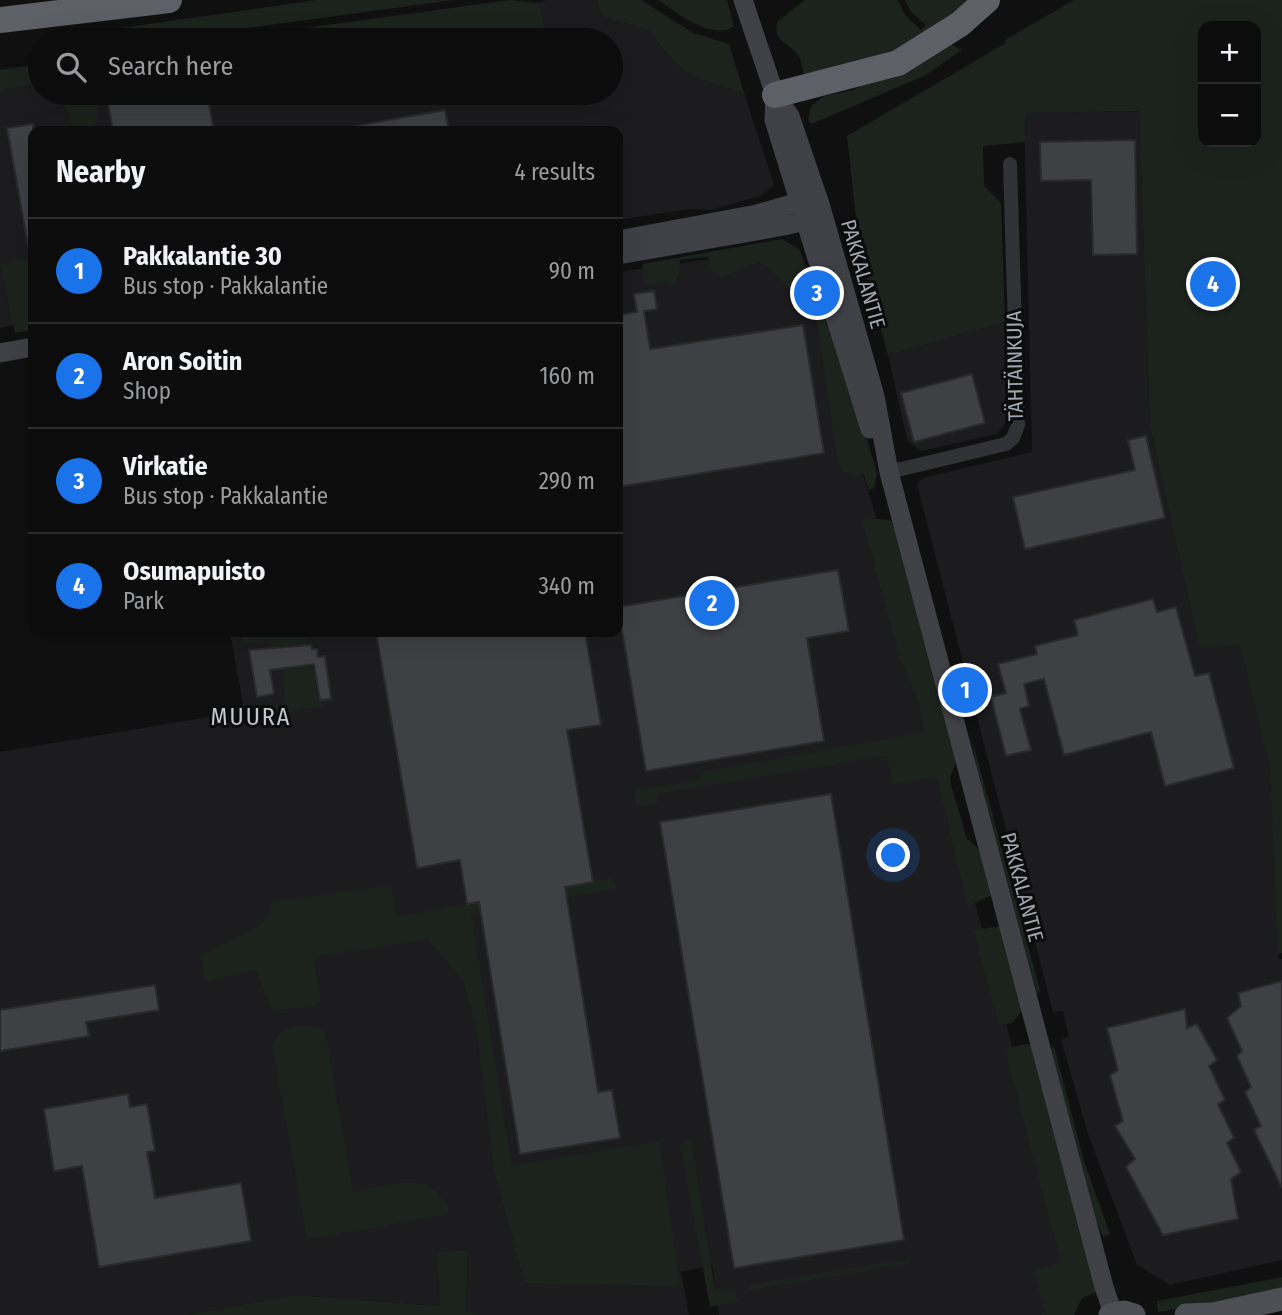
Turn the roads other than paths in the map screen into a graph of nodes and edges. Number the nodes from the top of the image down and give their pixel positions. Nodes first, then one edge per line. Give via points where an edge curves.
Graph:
1 (169, 0) edge
2 (744, 0) edge
3 (987, 0) edge
4 (113, 8) junction
5 (0, 20) edge
6 (49, 28) edge
7 (28, 34) edge
8 (0, 37) edge
9 (775, 95) junction
10 (1010, 164) dead end
11 (799, 202) junction
12 (820, 204) junction
13 (805, 221) junction
14 (623, 239) edge
15 (623, 254) edge
16 (28, 348) edge
17 (0, 353) edge
18 (889, 472) junction
19 (1282, 1299) edge
20 (1119, 1314) edge
21 (1211, 1314) edge
22 (1186, 1315) edge

1 - 4 highway
2 - 9 main road, PAKKALANTIE
3 - 9 highway via 960,24 898,63
4 - 5 highway
4 - 6 highway
7 - 8 highway
9 - 11 main road, PAKKALANTIE via 774,120
9 - 12 main road, PAKKALANTIE via 790,116
10 - 18 street, TÄHTÄINKUJA via 1018,425 1013,438 1006,444
11 - 12 main road
11 - 13 main road, PAKKALANTIE
11 - 14 main road
12 - 13 main road
12 - 18 main road, PAKKALANTIE via 875,396
13 - 15 main road
13 - 18 main road, PAKKALANTIE via 875,443
16 - 17 main road
18 - 20 main road, PAKKALANTIE via 1101,1276
19 - 21 main road
21 - 22 main road

